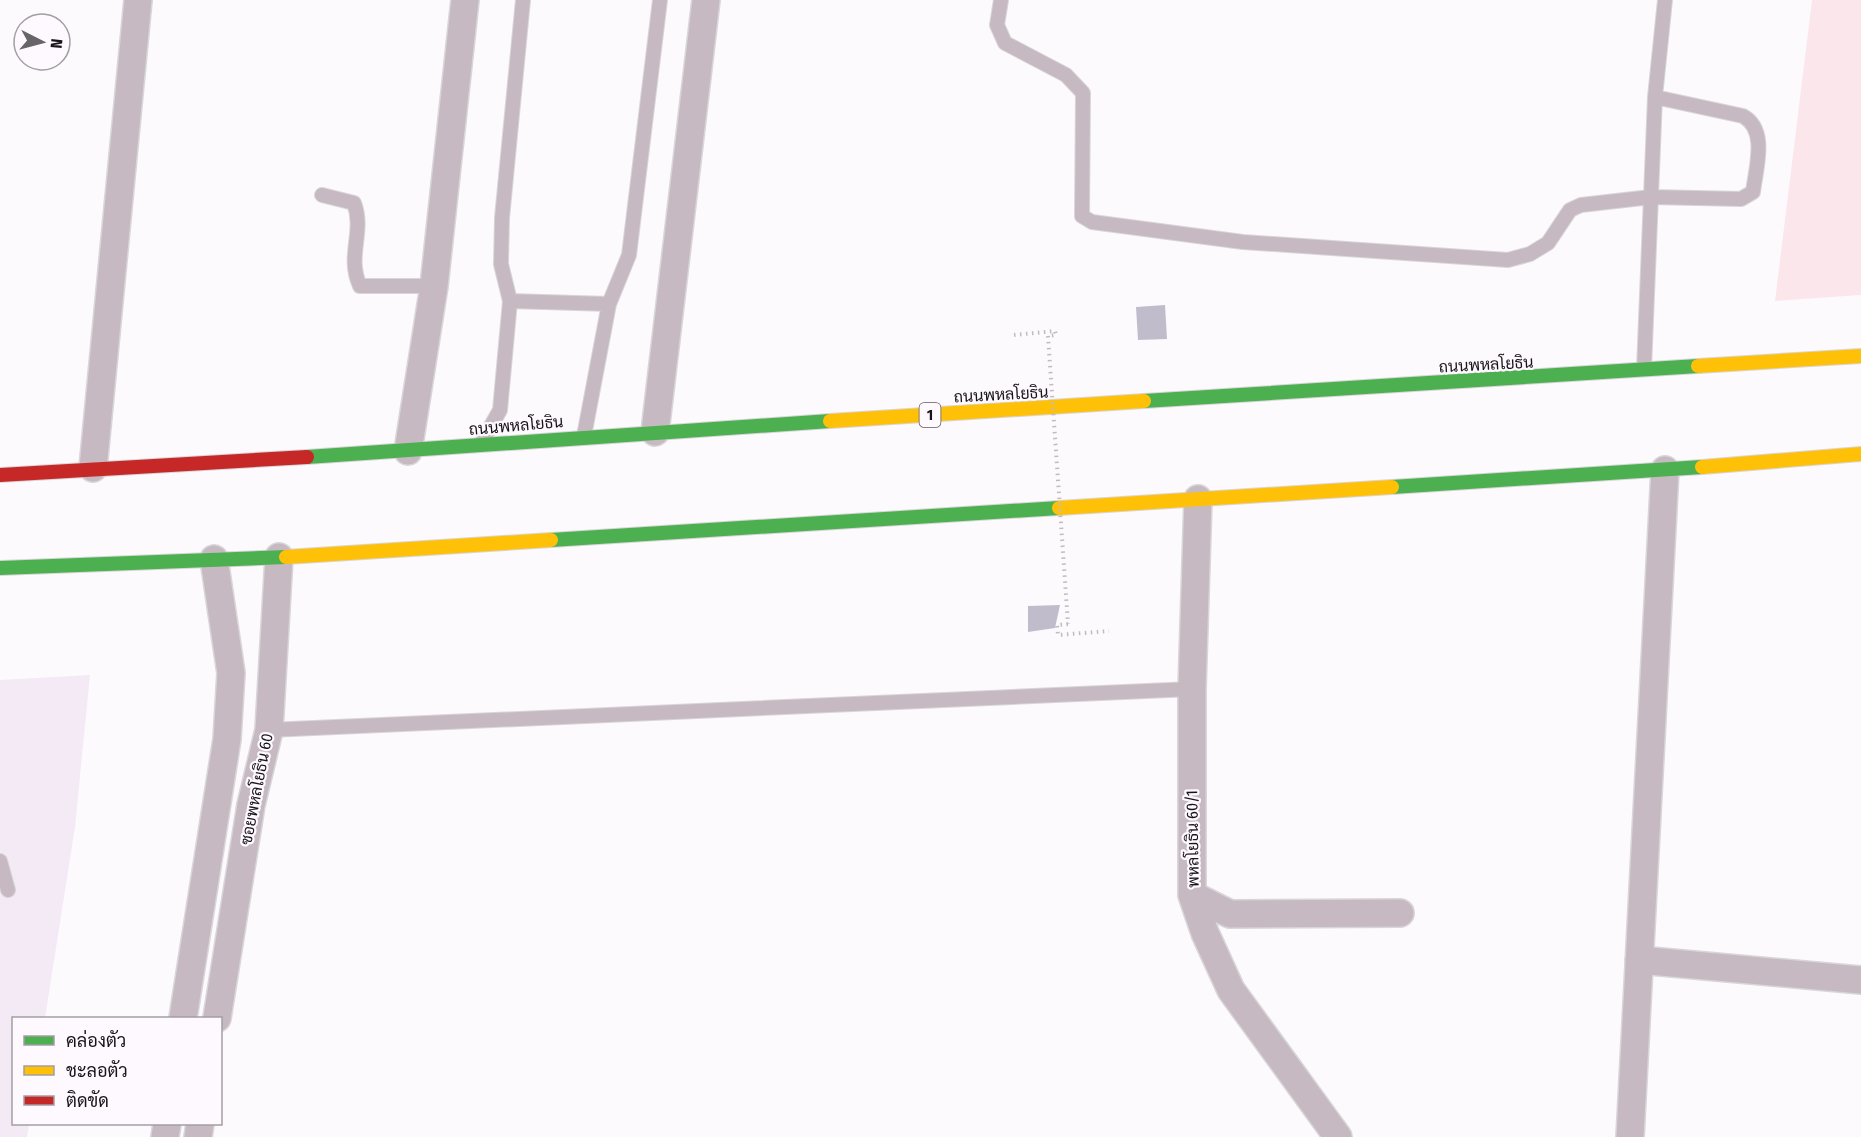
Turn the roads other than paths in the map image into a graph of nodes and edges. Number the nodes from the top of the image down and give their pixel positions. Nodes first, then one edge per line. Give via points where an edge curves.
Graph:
1 (138, 0) edge
2 (465, 0) edge
3 (523, 0) edge
4 (660, 0) edge
5 (706, 0) edge
6 (1001, 0) edge
7 (1665, 0) edge
8 (1655, 97) junction
9 (322, 195) dead end
10 (1651, 197) junction
11 (434, 286) junction
12 (510, 301) junction
13 (609, 304) junction
14 (1861, 356) edge
15 (1644, 371) junction
16 (655, 432) junction
17 (584, 436) junction
18 (481, 444) junction
19 (408, 451) junction
20 (1861, 454) edge
21 (93, 468) junction
22 (1665, 470) junction
23 (0, 475) edge
24 (1198, 499) junction
25 (279, 557) junction
26 (214, 559) junction
27 (1, 568) edge
28 (0, 585) edge
29 (1192, 689) junction
30 (269, 730) junction
31 (0, 861) edge
32 (8, 890) dead end
33 (1192, 895) junction
34 (1400, 913) dead end
35 (1639, 960) junction
36 (1861, 980) edge
37 (183, 1017) edge
38 (217, 1017) edge
39 (1338, 1137) edge
40 (1630, 1137) edge

1 - 21 street
2 - 11 street
3 - 12 lane via 502,218 501,264
4 - 13 lane via 629,255
5 - 16 street
6 - 10 lane via 998,25 1005,43 1066,75 1083,93 1082,216 1092,222 1243,242 1508,260 1530,254 1548,243 1570,210
7 - 8 lane
8 - 10 lane
8 - 10 lane via 1743,116 1752,121 1759,134 1753,192 1748,197
9 - 11 lane via 354,203 359,215 353,271 360,286
10 - 15 lane
11 - 19 street
12 - 13 lane
12 - 18 lane via 500,410
13 - 17 lane
14 - 15 main road, ถนนพหลโยธิน / 1
15 - 16 main road, ถนนพหลโยธิน / 1
16 - 17 main road, ถนนพหลโยธิน / 1
17 - 18 main road, ถนนพหลโยธิน / 1
18 - 19 main road, ถนนพหลโยธิน / 1
19 - 21 main road, ถนนพหลโยธิน / 1
20 - 22 main road
21 - 23 main road, ถนนพหลโยธิน / 1
22 - 24 main road
22 - 35 street
24 - 25 main road
24 - 29 street, พหลโยธิน 60/1
25 - 26 main road
25 - 30 street, ซอยพหลโยธิน 60
26 - 27 main road
26 - 37 street via 231,673 227,739
27 - 28 lane
29 - 30 lane
29 - 33 street, พหลโยธิน 60/1
30 - 38 street, ซอยพหลโยธิน 60 via 251,806
31 - 32 lane
33 - 34 street via 1230,914
33 - 39 street, พหลโยธิน 60/1 via 1231,990
35 - 36 street
35 - 40 street

